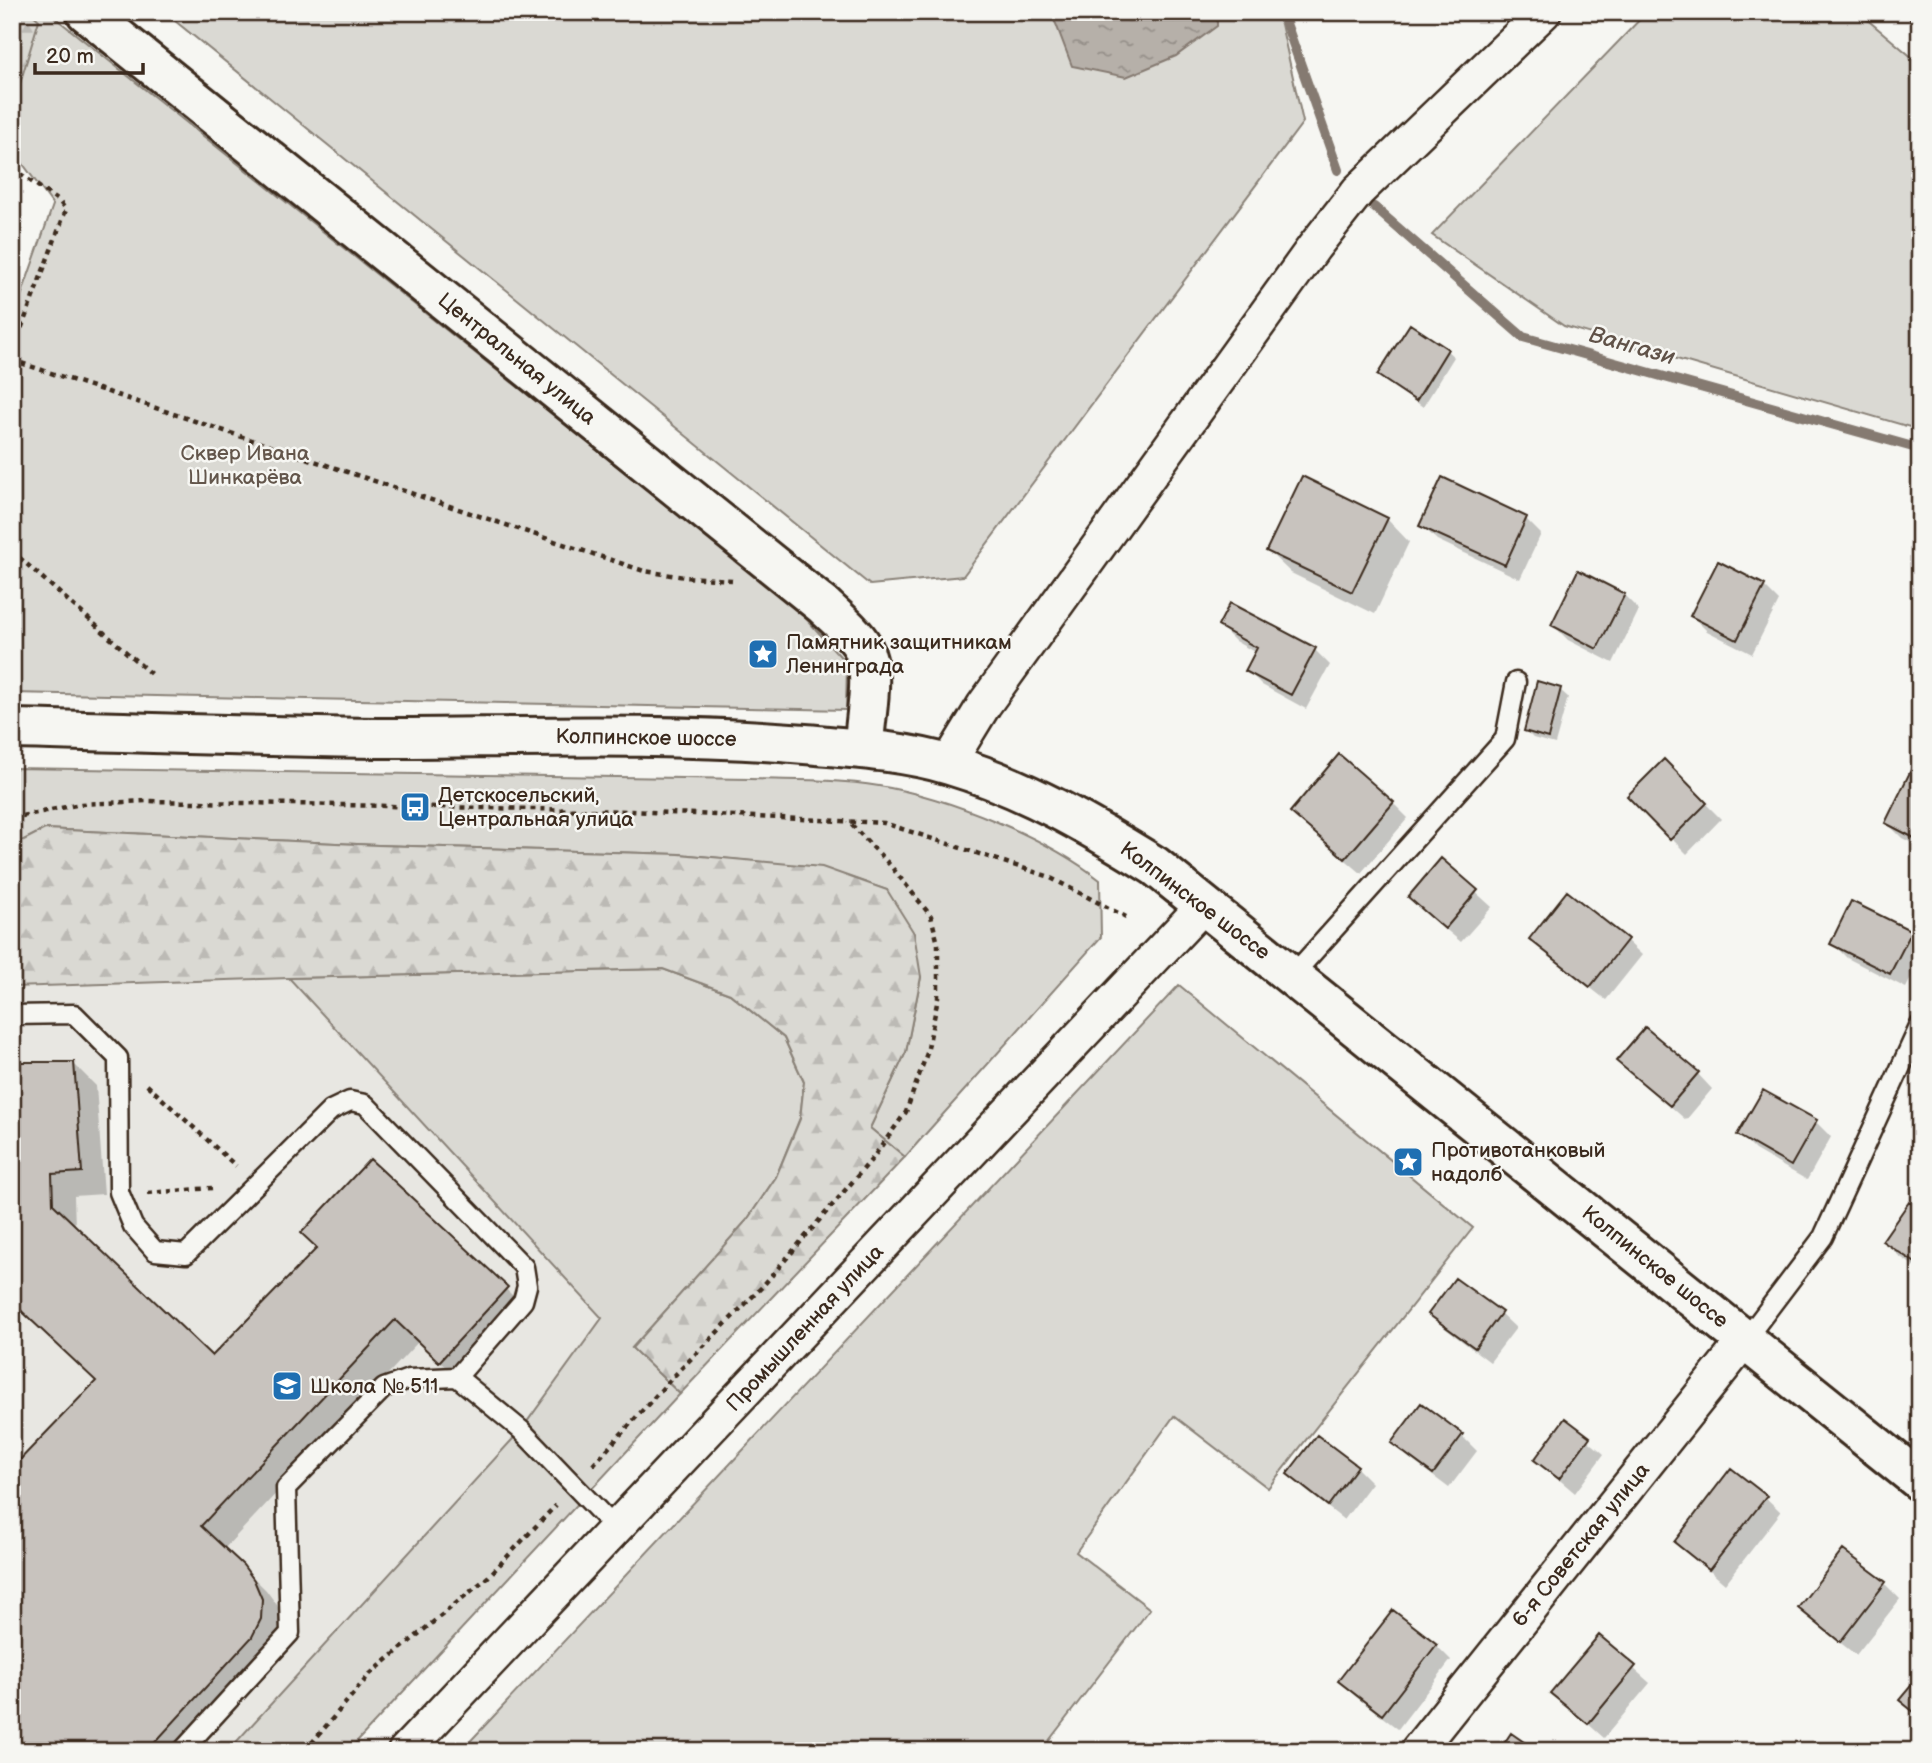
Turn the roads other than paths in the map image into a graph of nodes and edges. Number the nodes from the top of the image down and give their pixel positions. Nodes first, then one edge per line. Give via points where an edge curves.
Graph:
1 (86, 12) edge
2 (1544, 12) edge
3 (1517, 682) dead end
4 (12, 729) edge
5 (864, 749) junction
6 (948, 764) junction
7 (1204, 905) junction
8 (1292, 976) junction
9 (12, 1015) edge
10 (1920, 1025) edge
11 (1745, 1340) junction
12 (457, 1377) junction
13 (1920, 1481) edge
14 (616, 1529) junction
15 (182, 1751) edge
16 (405, 1751) edge
17 (1417, 1751) edge

1 - 5 main road, Центральная улица via 824,606 862,645 870,683
2 - 6 street via 1358,191 992,694
3 - 8 lane via 1505,739
4 - 5 main road, Колпинское шоссе via 411,738 748,739
5 - 6 main road, Колпинское шоссе
6 - 7 main road, Колпинское шоссе via 1043,800 1155,866
7 - 8 main road, Колпинское шоссе
7 - 14 street, Промышленная улица
8 - 11 main road, Колпинское шоссе
9 - 12 lane via 74,1014 118,1058 118,1192 133,1226 155,1251 186,1254 331,1110 350,1101 365,1104 524,1267 527,1286 523,1301
10 - 11 lane via 1823,1237
11 - 13 main road, Колпинское шоссе
11 - 17 street, 6-я Советская улица
12 - 14 lane via 521,1430
12 - 15 lane via 410,1379 383,1388 286,1488 290,1633
14 - 16 street, Промышленная улица

